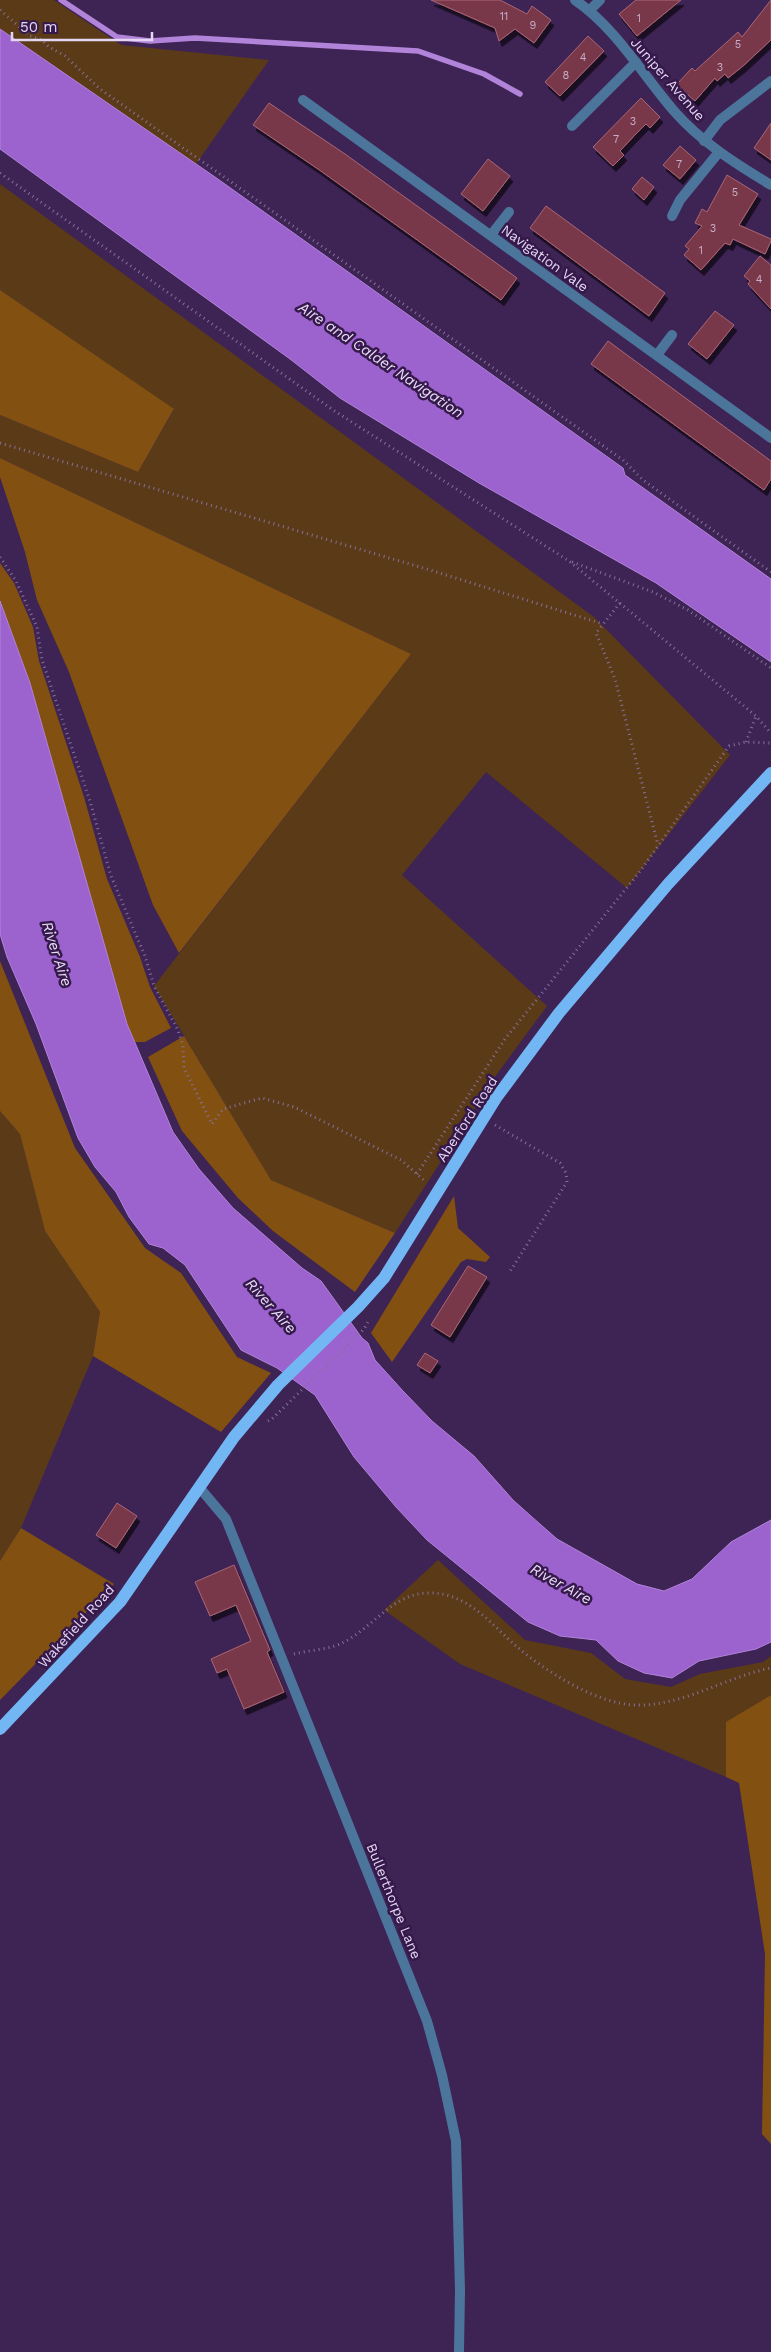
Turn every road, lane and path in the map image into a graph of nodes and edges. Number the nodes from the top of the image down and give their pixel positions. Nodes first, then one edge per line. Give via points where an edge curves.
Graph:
1 (575, 0) edge
2 (600, 0) edge
3 (0, 10) edge
4 (590, 10) junction
5 (636, 62) junction
6 (771, 81) edge
7 (303, 100) dead end
8 (572, 126) dead end
9 (704, 141) junction
10 (720, 152) junction
11 (0, 173) edge
12 (771, 185) edge
13 (509, 212) dead end
14 (672, 216) dead end
15 (491, 235) junction
16 (672, 335) dead end
17 (657, 355) junction
18 (771, 438) edge
19 (0, 443) edge
20 (0, 557) edge
21 (569, 561) junction
22 (771, 572) edge
23 (620, 603) junction
24 (603, 624) junction
25 (771, 668) edge
26 (756, 716) junction
27 (771, 733) edge
28 (746, 742) junction
29 (771, 743) edge
30 (771, 773) edge
31 (658, 845) junction
32 (484, 1119) junction
33 (509, 1273) dead end
34 (364, 1328) dead end
35 (300, 1392) dead end
36 (199, 1487) junction
37 (282, 1658) junction
38 (771, 1668) edge
39 (0, 1729) edge
40 (458, 2352) edge

1 - 4 street, Juniper Avenue
2 - 4 street
3 - 22 path via 30,36 65,56 100,89 622,460 643,480
4 - 5 street, Juniper Avenue
5 - 8 street
5 - 9 street, Juniper Avenue via 674,112
6 - 9 street via 720,120
7 - 15 street, Navigation Vale
9 - 10 street, Juniper Avenue
10 - 12 street, Juniper Avenue
10 - 14 street via 680,200
11 - 21 path via 333,410
13 - 15 street
15 - 17 street, Navigation Vale
16 - 17 street
17 - 18 street, Navigation Vale
19 - 24 path
20 - 31 path via 16,581 37,626 42,660 90,801 111,876 145,956 154,986 178,1030 184,1068 212,1124 223,1110 262,1098 294,1107 401,1160 418,1174 504,1039 574,955
21 - 23 path
21 - 25 path via 653,592 688,610
23 - 24 path
23 - 26 path
24 - 31 path via 596,633 616,679
26 - 27 path
26 - 28 path
28 - 29 path
28 - 31 path via 729,746
30 - 32 main road, Aberford Road via 668,884 559,1012
32 - 33 path via 560,1163 566,1173 567,1182
32 - 36 main road, Aberford Road via 384,1278 278,1385 234,1437
34 - 35 path
36 - 37 street, Bullerthorpe Lane via 226,1519
36 - 39 main road, Wakefield Road via 120,1602
37 - 38 path via 341,1644 404,1597 428,1592 443,1593 481,1612 517,1647 546,1668 606,1700 636,1706 668,1703 747,1672
37 - 40 street, Bullerthorpe Lane via 427,2021 442,2075 456,2141 460,2290

